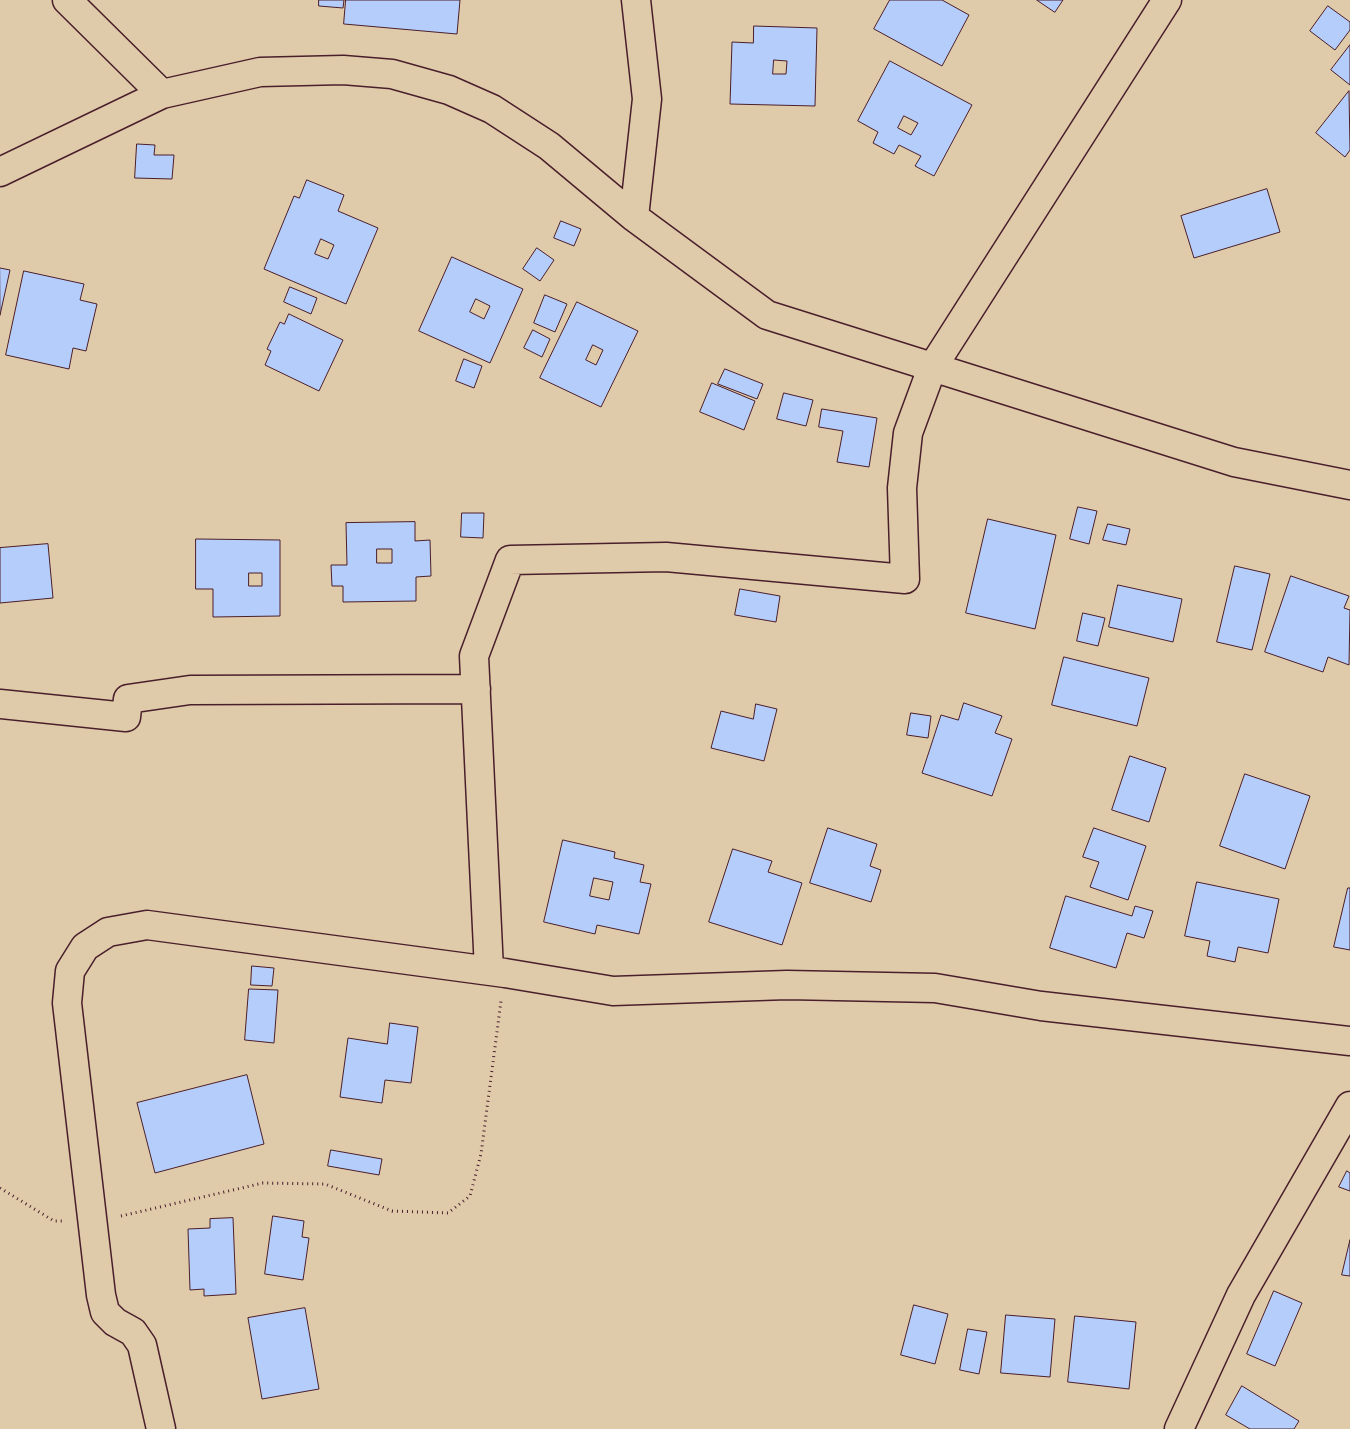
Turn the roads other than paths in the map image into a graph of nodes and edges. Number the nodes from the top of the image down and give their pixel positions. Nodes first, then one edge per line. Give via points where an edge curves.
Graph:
1 (67, 0) edge
2 (636, 0) edge
3 (1167, 0) edge
4 (162, 94) junction
5 (0, 172) edge
6 (634, 217) junction
7 (932, 368) junction
8 (1350, 486) edge
9 (476, 689) junction
10 (0, 704) edge
11 (497, 972) junction
12 (1350, 1041) edge
13 (1350, 1106) edge
14 (161, 1429) edge
15 (1179, 1429) edge

1 - 4 street
2 - 6 street via 647,99
3 - 7 street
4 - 5 street
4 - 6 street via 260,72 342,70 392,74 448,90 492,109 549,146
6 - 7 street via 767,316
7 - 8 street via 1234,462
7 - 9 street via 908,433 902,488 906,579 666,557 510,560 474,656
9 - 10 street via 190,690 128,700 126,717
9 - 11 street
11 - 12 street via 613,991 787,985 935,988 1041,1006
11 - 14 street via 147,925 108,932 85,947 70,971 67,1003 101,1295 105,1312 132,1332 142,1345
13 - 15 street via 1241,1295

